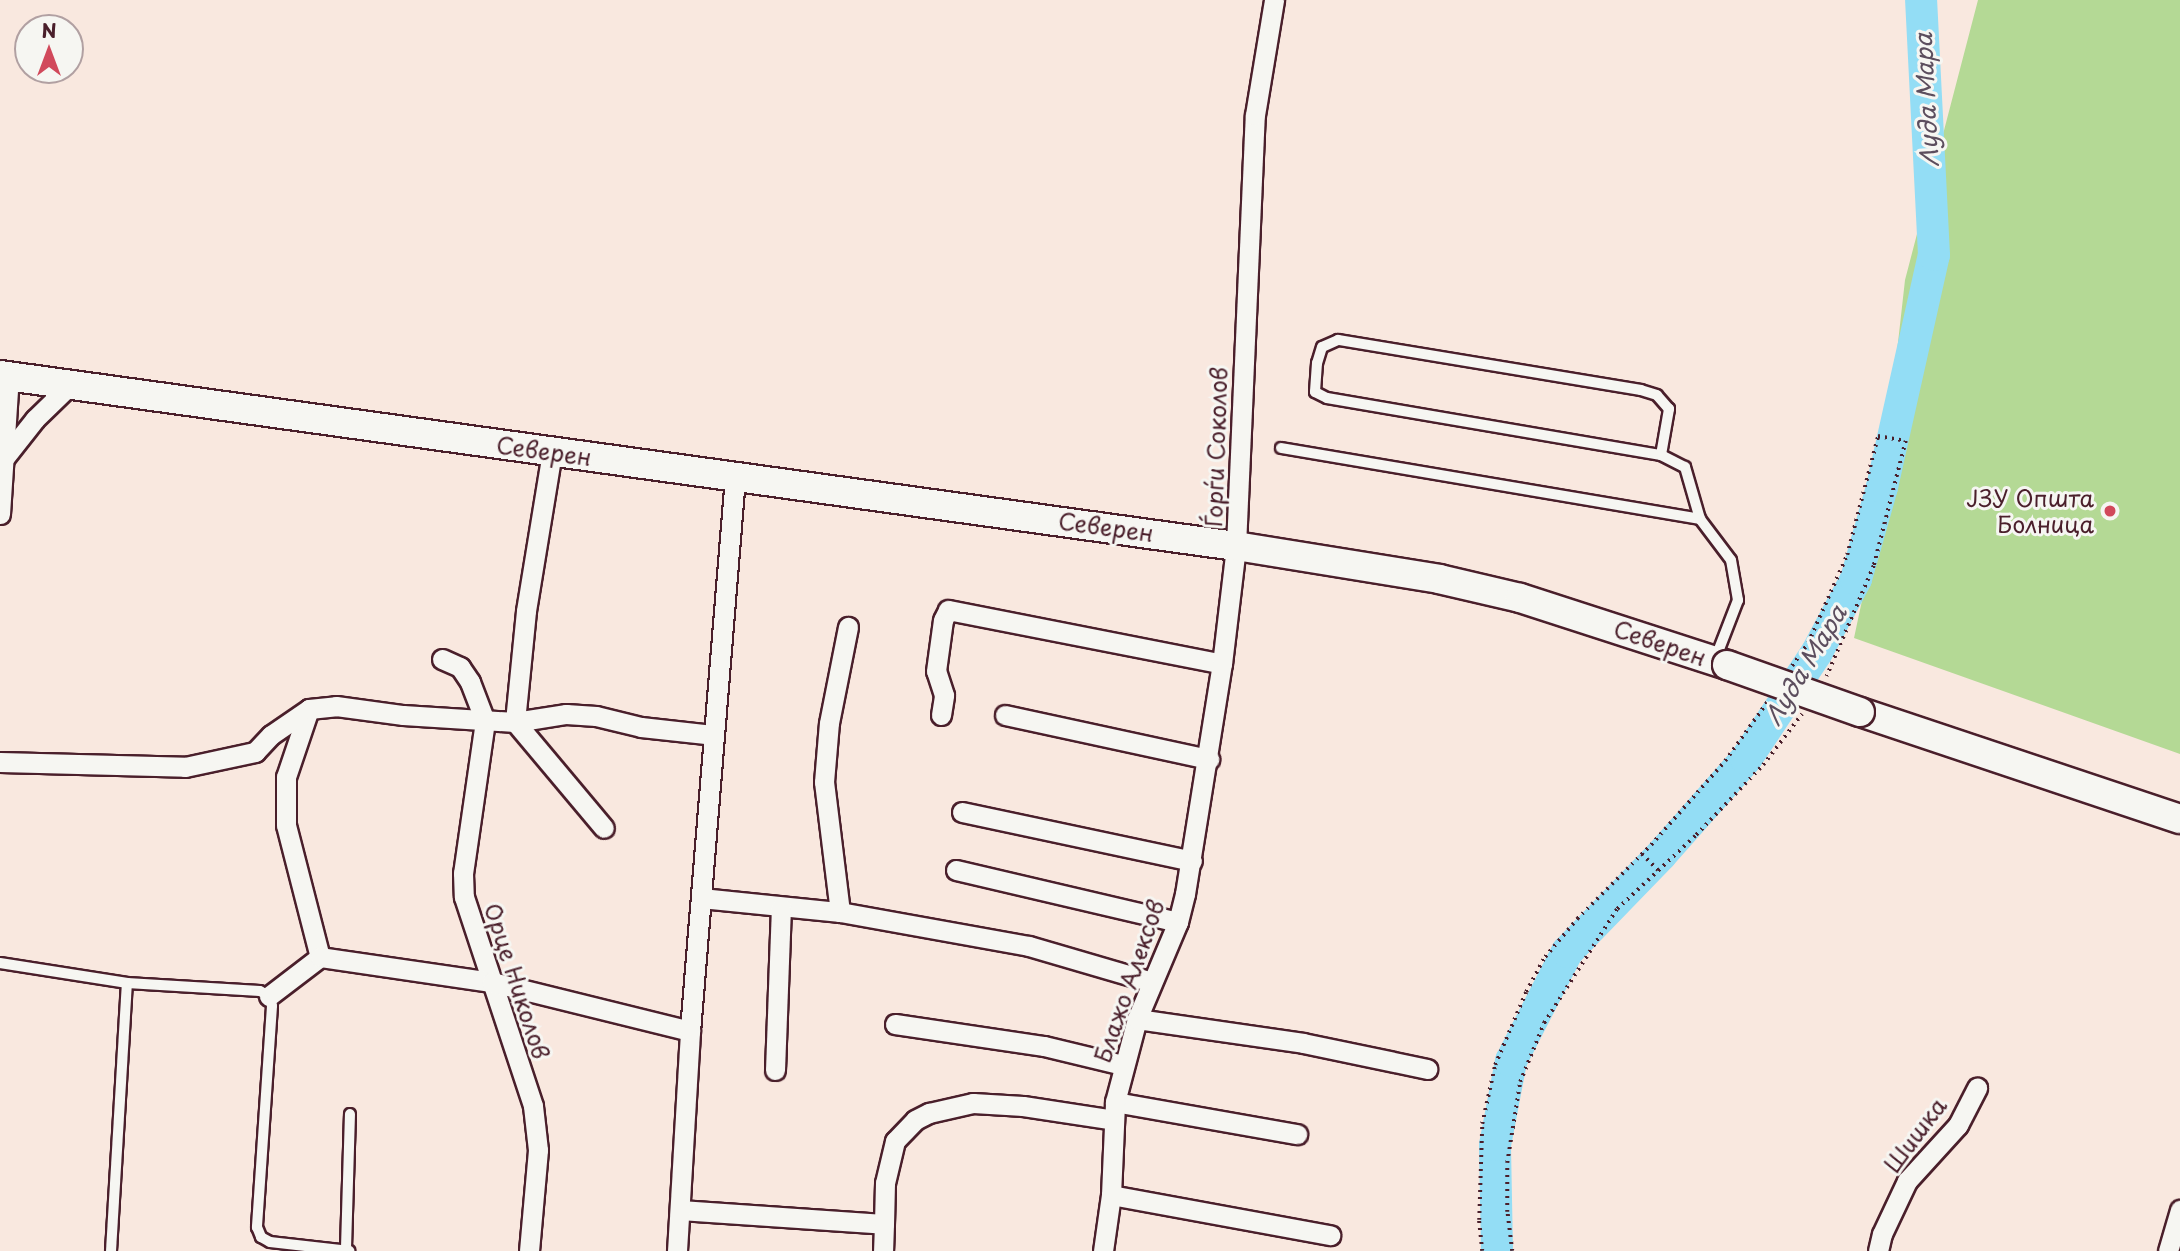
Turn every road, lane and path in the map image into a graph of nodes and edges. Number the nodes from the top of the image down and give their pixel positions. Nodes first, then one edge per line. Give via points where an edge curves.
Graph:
1 (1273, 0) edge
2 (5, 375) edge
3 (69, 386) junction
4 (1281, 448) dead end
5 (552, 452) junction
6 (1661, 455) junction
7 (5, 457) junction
8 (734, 476) junction
9 (0, 514) edge
10 (1700, 519) junction
11 (1236, 545) junction
12 (848, 627) dead end
13 (442, 659) dead end
14 (1721, 663) junction
15 (1222, 664) junction
16 (1786, 676) dead end
17 (1822, 688) dead end
18 (1770, 697) dead end
19 (309, 709) junction
20 (1805, 710) dead end
21 (941, 715) dead end
22 (1005, 715) dead end
23 (485, 721) junction
24 (515, 722) junction
25 (713, 735) junction
26 (271, 736) junction
27 (1209, 759) junction
28 (0, 762) edge
29 (286, 777) junction
30 (962, 812) dead end
31 (2180, 818) edge
32 (604, 828) dead end
33 (1642, 854) junction
34 (1192, 860) junction
35 (956, 870) dead end
36 (1658, 870) junction
37 (1185, 894) joint
38 (701, 898) junction
39 (781, 906) junction
40 (840, 912) junction
41 (1178, 922) junction
42 (320, 957) junction
43 (0, 963) edge
44 (492, 982) junction
45 (1152, 982) junction
46 (127, 983) junction
47 (269, 996) junction
48 (1137, 1019) junction
49 (895, 1024) dead end
50 (690, 1031) junction
51 (1123, 1065) junction
52 (1427, 1069) dead end
53 (775, 1070) dead end
54 (1977, 1088) dead end
55 (1115, 1111) junction
56 (350, 1114) dead end
57 (1297, 1134) dead end
58 (1111, 1195) junction
59 (680, 1210) junction
60 (2180, 1210) edge
61 (884, 1224) junction
62 (1330, 1236) dead end
63 (348, 1250) edge
64 (111, 1251) edge
65 (529, 1251) edge
66 (677, 1251) edge
67 (883, 1251) edge
68 (1103, 1251) edge
69 (1482, 1251) edge
70 (1512, 1251) edge
71 (1878, 1251) edge
72 (2168, 1251) edge

1 - 11 street, Ѓорѓи Соколов via 1255,115
2 - 3 main road, Северен
2 - 7 street
3 - 5 main road, Северен
3 - 7 street
4 - 10 lane
5 - 8 main road, Северен
5 - 24 street via 526,611
6 - 6 lane via 1327,398 1315,392 1317,363 1322,347 1338,340 1641,390 1657,395 1669,409
6 - 10 lane via 1685,467
7 - 9 street
8 - 11 main road, Северен
8 - 25 street
10 - 14 lane via 1731,560 1738,600
11 - 14 main road, Северен via 1438,579 1520,598
11 - 15 street, Ѓорѓи Соколов
12 - 40 street via 824,782
13 - 23 street via 465,674
14 - 31 main road, Северен, bridge
15 - 21 street via 948,610 936,671 944,695
15 - 27 street, Ѓорѓи Соколов
16 - 17 path via 1808,643 1847,555 1878,436 1906,441 1874,566
18 - 33 path via 1725,761
19 - 23 street via 336,706
19 - 26 street
19 - 29 street
20 - 36 path via 1763,765
22 - 27 street
23 - 24 street
23 - 44 street, Орце Николов via 463,873 469,919
24 - 25 street via 596,716
24 - 32 street
25 - 38 street
26 - 28 street via 255,752 185,767
26 - 29 street
27 - 34 street, Ѓорѓи Соколов
29 - 42 street via 286,825
30 - 34 street
33 - 36 path
33 - 69 path via 1545,957 1495,1065 1482,1124
34 - 37 street, Ѓорѓи Соколов
35 - 41 street
36 - 70 path via 1617,909 1544,1023 1520,1082 1507,1163
37 - 41 street, Блажо Алексов
38 - 39 street
38 - 50 street
39 - 40 street
39 - 53 street
40 - 45 street via 1029,946
41 - 45 street, Блажо Алексов
42 - 44 street
42 - 47 street
43 - 46 lane
44 - 50 street
44 - 65 street, Орце Николов via 533,1106 538,1150
45 - 48 street, Блажо Алексов
46 - 47 lane via 260,990
46 - 64 lane
47 - 63 lane via 272,1006 257,1227 261,1237 270,1242
48 - 51 street, Блажо Алексов
48 - 52 street via 1303,1043
49 - 51 street via 1044,1046
50 - 59 street
51 - 55 street, Блажо Алексов
54 - 71 street, Шишка via 1958,1125 1907,1181
55 - 57 street
55 - 58 street, Блажо Алексов
55 - 61 street via 974,1103 929,1113 895,1141 885,1183
56 - 63 lane
58 - 62 street
58 - 68 street, Блажо Алексов
59 - 61 street
59 - 66 street
60 - 72 street
61 - 67 street

